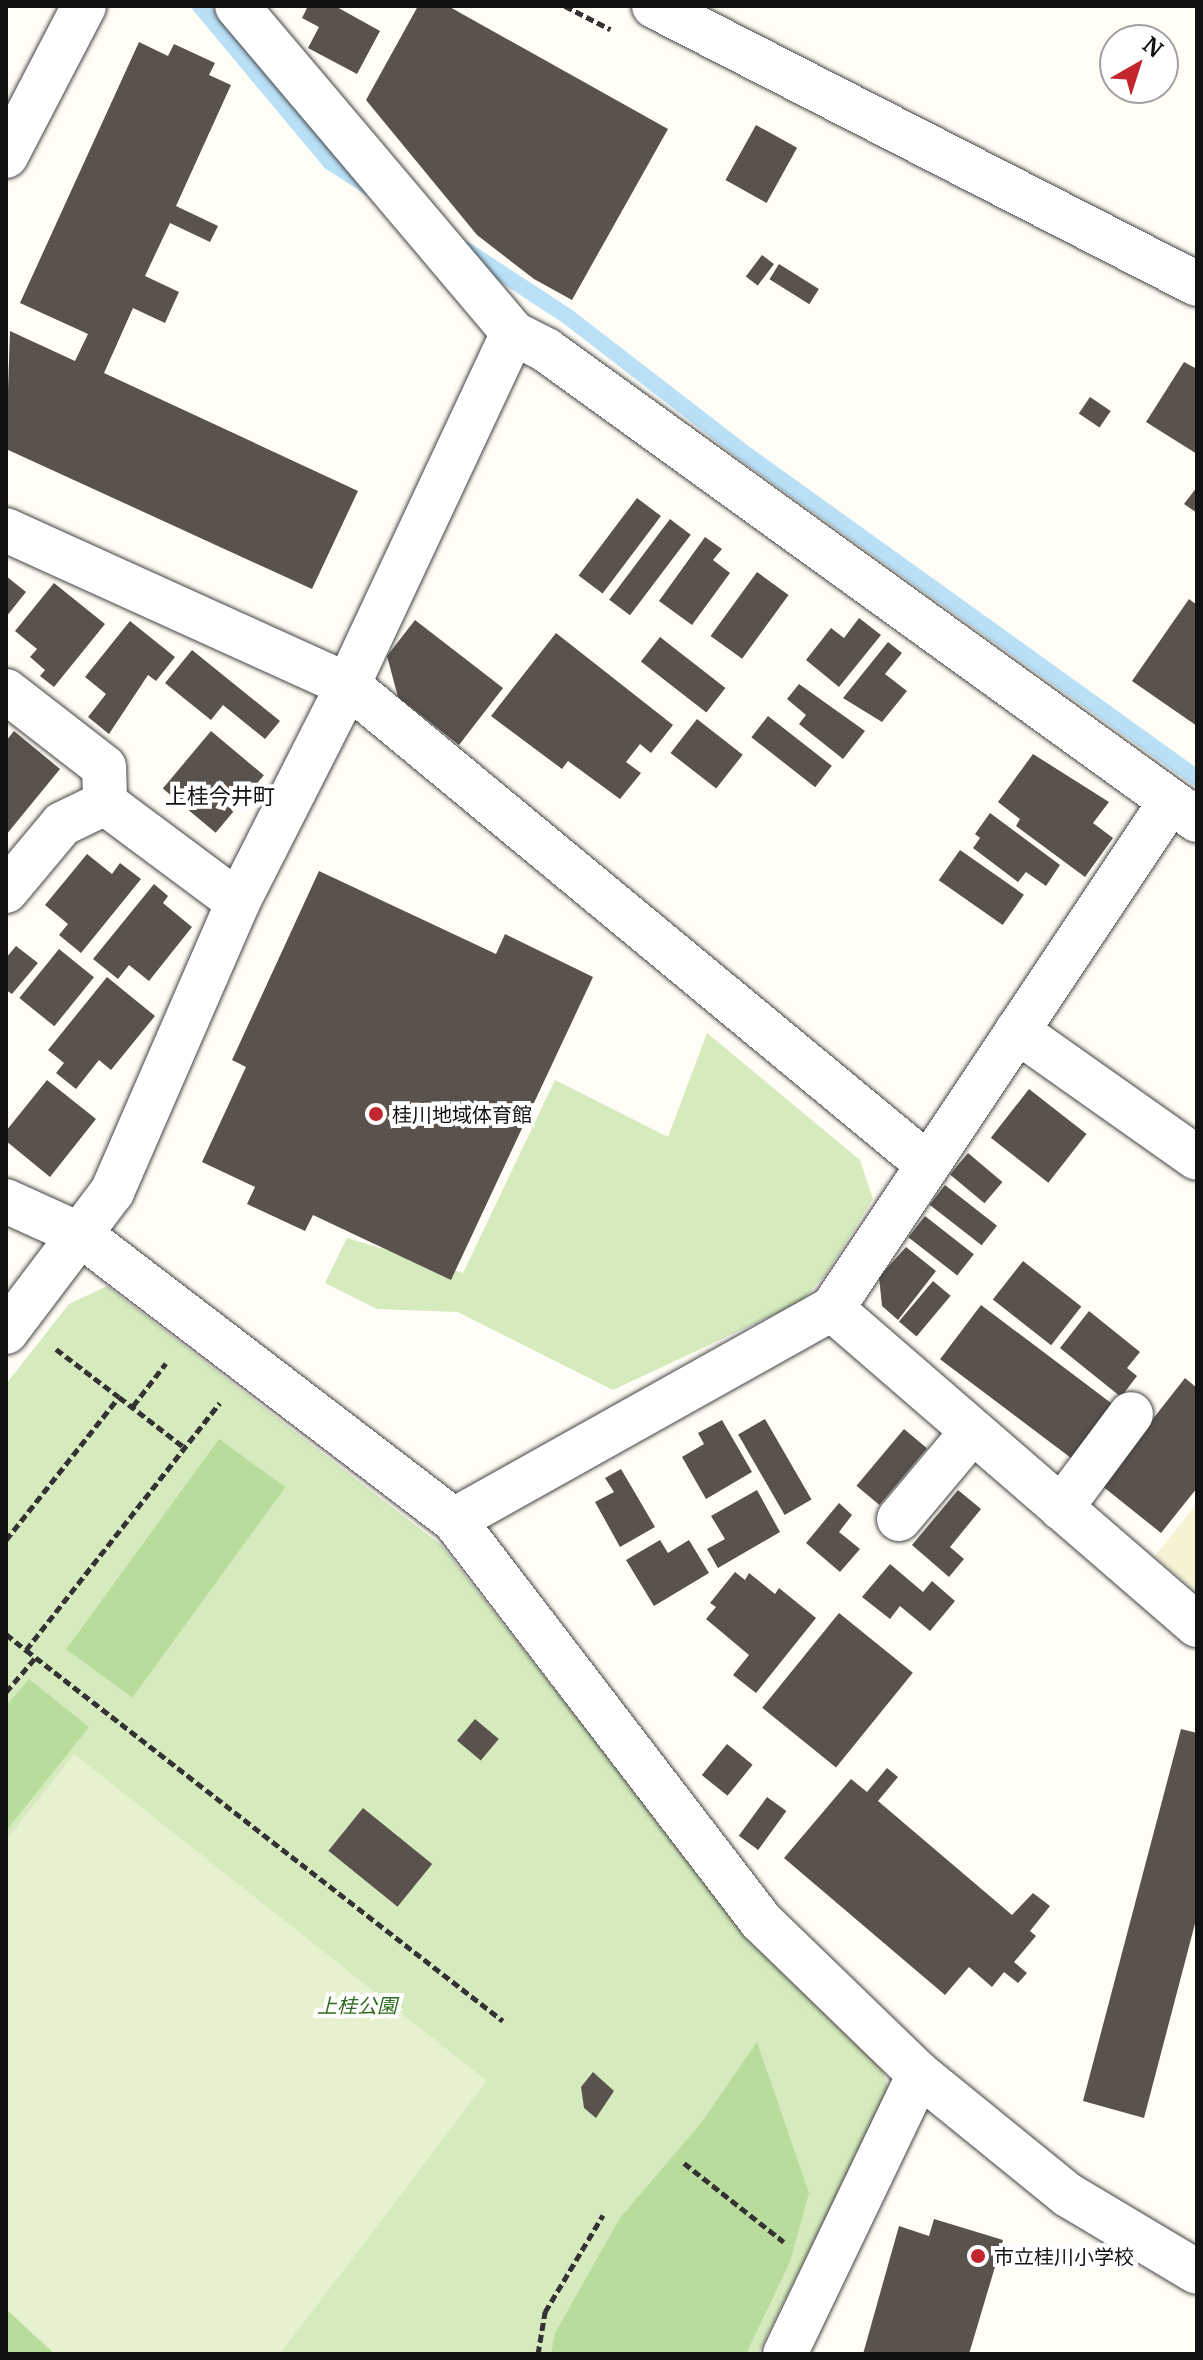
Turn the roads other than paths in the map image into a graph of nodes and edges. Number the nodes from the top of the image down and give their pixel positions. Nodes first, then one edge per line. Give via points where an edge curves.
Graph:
1 (84, 6) edge
2 (237, 6) edge
3 (654, 6) edge
4 (6, 156) edge
5 (1197, 284) edge
6 (513, 333) junction
7 (6, 530) edge
8 (348, 685) junction
9 (6, 691) edge
10 (105, 803) junction
11 (1184, 811) edge
12 (6, 891) edge
13 (238, 902) junction
14 (1017, 1031) junction
15 (1197, 1158) edge
16 (927, 1164) junction
17 (6, 1201) edge
18 (81, 1235) junction
19 (832, 1309) junction
20 (12, 1325) edge
21 (1131, 1414) dead end
22 (972, 1432) junction
23 (1061, 1508) junction
24 (899, 1519) dead end
25 (454, 1520) junction
26 (1197, 1625) edge
27 (919, 2074) junction
28 (1197, 2272) edge
29 (785, 2354) edge

1 - 4 street
2 - 6 street
3 - 5 street
6 - 8 street
6 - 11 street via 546,350
7 - 8 street
8 - 13 street
8 - 16 street
9 - 10 street via 104,767
10 - 12 street via 62,824
10 - 13 street
11 - 14 street
13 - 18 street via 112,1192
14 - 15 street
14 - 16 street
16 - 19 street
17 - 18 street
18 - 20 street
18 - 25 street
19 - 22 street
19 - 25 street
21 - 23 street
22 - 23 street
22 - 24 street
23 - 26 street
25 - 27 street via 761,1921
27 - 28 street via 1068,2195
27 - 29 street

